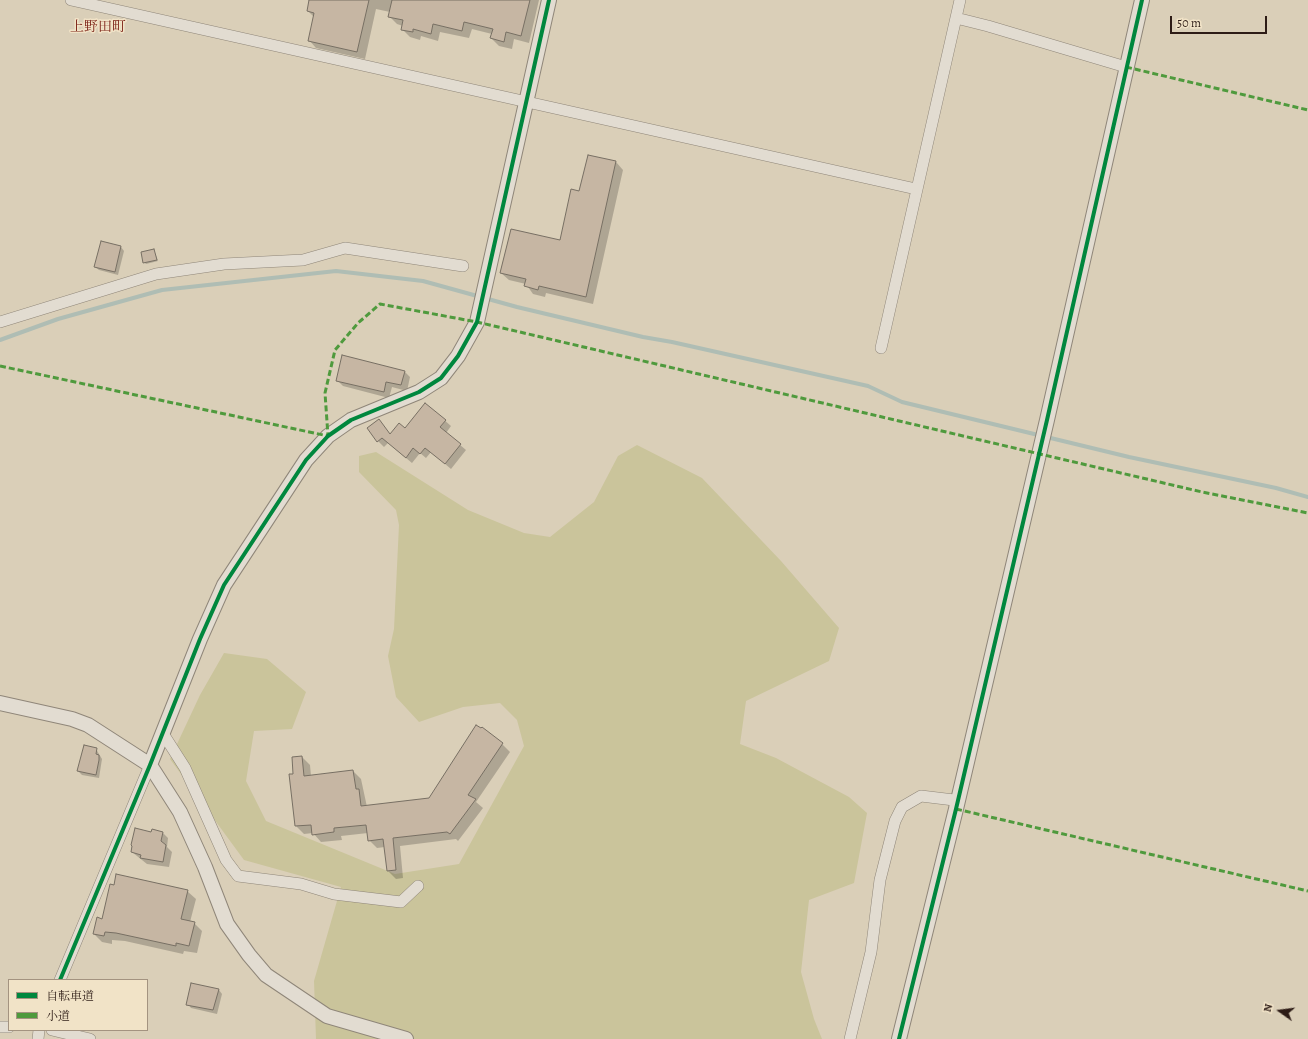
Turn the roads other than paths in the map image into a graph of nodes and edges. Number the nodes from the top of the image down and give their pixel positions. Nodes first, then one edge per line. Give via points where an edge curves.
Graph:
1 (71, 0) edge
2 (549, 0) edge
3 (960, 0) edge
4 (1142, 0) edge
5 (956, 18) junction
6 (1126, 67) junction
7 (526, 102) junction
8 (916, 189) junction
9 (463, 266) dead end
10 (0, 322) edge
11 (881, 348) dead end
12 (0, 703) edge
13 (162, 732) junction
14 (150, 765) junction
15 (956, 809) junction
16 (418, 886) dead end
17 (60, 979) edge
18 (56, 1031) edge
19 (90, 1039) edge
20 (406, 1039) edge
21 (850, 1039) edge
22 (899, 1039) edge

1 - 7 street
2 - 7 street
3 - 5 street
4 - 6 street
5 - 6 street
5 - 8 street
6 - 15 street
7 - 8 street
7 - 13 street via 477,322 458,356 441,378 419,392 351,420 328,436 306,460 224,586
8 - 11 street
9 - 10 street via 345,248 303,260 224,264 156,274
12 - 14 street via 88,725
13 - 14 street
13 - 16 street via 185,768 226,860 238,876 301,884 334,894 401,902
14 - 17 street
14 - 20 street via 180,812 227,924 266,975 327,1016
15 - 21 street via 954,800 921,796 902,807 895,821 880,880 871,952
15 - 22 street
18 - 19 street

